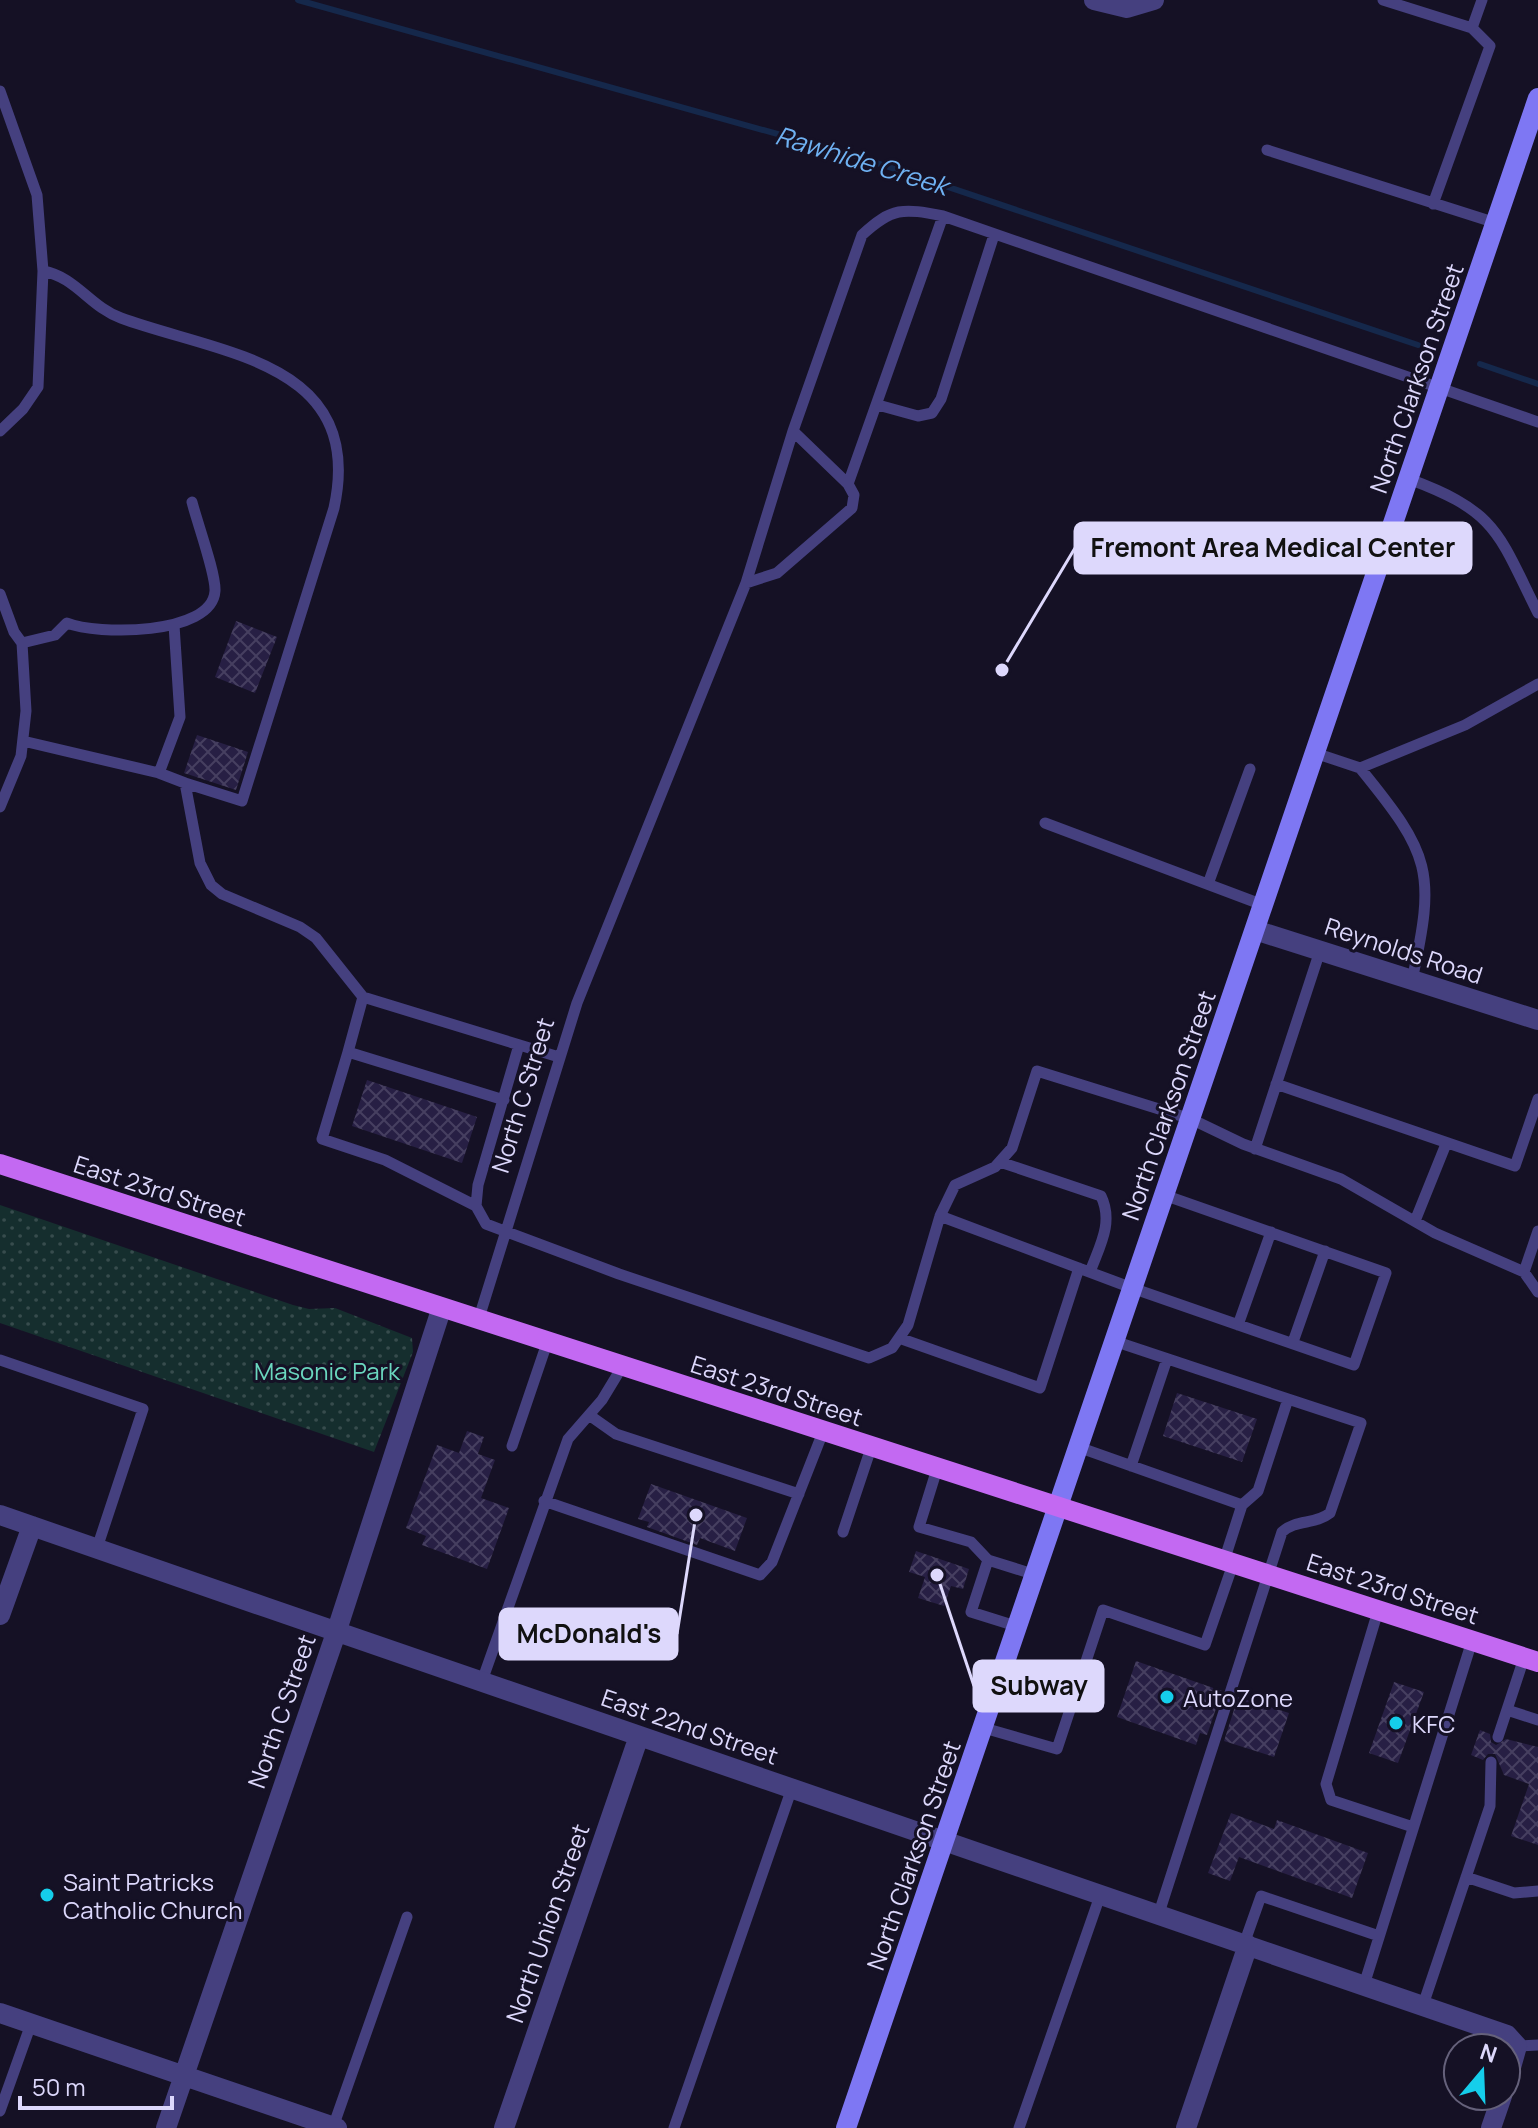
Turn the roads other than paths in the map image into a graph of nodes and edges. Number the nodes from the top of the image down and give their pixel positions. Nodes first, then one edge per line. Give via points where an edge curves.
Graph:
1 (1094, 0) edge
2 (1154, 0) edge
3 (1383, 0) edge
4 (1482, 0) edge
5 (1472, 28) junction
6 (0, 91) edge
7 (1538, 98) edge
8 (1267, 150) dead end
9 (1433, 204) junction
10 (943, 216) junction
11 (1496, 223) junction
12 (994, 235) junction
13 (43, 271) junction
14 (1440, 389) junction
15 (878, 405) junction
16 (1538, 422) edge
17 (0, 431) edge
18 (793, 431) junction
19 (1409, 479) junction
20 (848, 484) junction
21 (192, 502) dead end
22 (746, 583) junction
23 (0, 594) edge
24 (1538, 613) edge
25 (174, 625) junction
26 (22, 643) junction
27 (1538, 684) edge
28 (23, 741) junction
29 (1315, 753) junction
30 (1360, 768) junction
31 (1250, 769) dead end
32 (159, 773) junction
33 (185, 783) junction
34 (0, 807) edge
35 (1045, 823) dead end
36 (1208, 884) junction
37 (1263, 905) junction
38 (1255, 930) junction
39 (1320, 951) junction
40 (1412, 980) junction
41 (363, 997) junction
42 (1536, 1015) edge
43 (519, 1045) junction
44 (348, 1052) junction
45 (559, 1057) junction
46 (1276, 1084) junction
47 (1538, 1099) edge
48 (504, 1100) junction
49 (1191, 1119) junction
50 (1534, 1127) edge
51 (1446, 1144) junction
52 (1255, 1149) junction
53 (1000, 1162) junction
54 (0, 1164) edge
55 (1164, 1195) junction
56 (476, 1206) junction
57 (940, 1216) junction
58 (1415, 1221) junction
59 (1538, 1231) edge
60 (1271, 1232) junction
61 (508, 1233) junction
62 (1325, 1251) junction
63 (1084, 1270) junction
64 (1524, 1272) junction
65 (1132, 1288) junction
66 (1538, 1292) edge
67 (441, 1310) junction
68 (478, 1321) junction
69 (1238, 1325) junction
70 (899, 1338) junction
71 (1114, 1341) junction
72 (1293, 1342) junction
73 (547, 1343) junction
74 (1167, 1359) junction
75 (0, 1360) edge
76 (622, 1367) junction
77 (1288, 1399) junction
78 (589, 1415) junction
79 (823, 1432) junction
80 (512, 1446) dead end
81 (1078, 1447) junction
82 (871, 1448) junction
83 (1131, 1466) junction
84 (937, 1469) junction
85 (799, 1494) junction
86 (544, 1501) junction
87 (1242, 1505) junction
88 (1057, 1509) junction
89 (0, 1515) edge
90 (32, 1526) junction
91 (843, 1532) dead end
92 (97, 1548) junction
93 (988, 1560) junction
94 (1228, 1563) junction
95 (1036, 1575) junction
96 (1269, 1576) junction
97 (1378, 1611) junction
98 (0, 1615) edge
99 (1019, 1627) junction
100 (336, 1633) junction
101 (1472, 1641) junction
102 (1531, 1660) edge
103 (482, 1681) junction
104 (1507, 1710) junction
105 (1538, 1720) edge
106 (984, 1728) junction
107 (639, 1736) junction
108 (1498, 1737) dead end
109 (1491, 1762) dead end
110 (792, 1788) junction
111 (1413, 1827) junction
112 (947, 1838) junction
113 (1466, 1877) junction
114 (1538, 1891) edge
115 (1101, 1893) junction
116 (1159, 1913) junction
117 (407, 1917) dead end
118 (1379, 1936) junction
119 (1246, 1944) junction
120 (1364, 1985) junction
121 (1423, 2005) junction
122 (0, 2013) edge
123 (31, 2024) junction
124 (1499, 2032) edge
125 (184, 2076) junction
126 (0, 2111) edge
127 (335, 2127) edge
128 (166, 2128) edge
129 (504, 2128) edge
130 (674, 2128) edge
131 (846, 2128) edge
132 (1019, 2128) edge
133 (1186, 2128) edge

1 - 2 street via 1127,8
3 - 5 lane
4 - 5 lane
5 - 9 lane via 1490,46
6 - 13 lane via 37,195
7 - 11 street, North Clarkson Street
8 - 9 lane
9 - 11 lane
10 - 12 lane, North C Street
10 - 15 lane
10 - 18 lane, North C Street via 908,209 883,215 862,235
11 - 14 street, North Clarkson Street
12 - 14 lane, North C Street
12 - 15 lane via 932,413 918,416
13 - 17 lane via 38,387
13 - 33 lane via 78,285 118,317 216,347 294,379 321,412 335,443 340,468 334,508 242,801
14 - 16 lane, North C Street
14 - 19 street, North Clarkson Street
15 - 20 lane
18 - 20 lane
18 - 22 lane, North C Street
19 - 24 lane via 1453,495 1496,529
19 - 29 street, North Clarkson Street
20 - 22 lane via 854,495 852,508 777,573
21 - 25 lane via 215,592 206,612
22 - 45 lane, North C Street
23 - 26 lane
25 - 26 lane via 83,629 67,623 55,635
25 - 32 lane via 180,717
26 - 28 lane
27 - 30 lane via 1465,725
28 - 32 lane
28 - 34 lane
29 - 30 lane
29 - 37 street, North Clarkson Street
30 - 40 lane via 1399,816 1423,868 1427,913
31 - 36 lane
32 - 33 lane
33 - 41 lane via 200,863 211,885 316,938
35 - 36 lane
36 - 37 lane
37 - 38 street, North Clarkson Street
38 - 39 street, Reynolds Road
38 - 49 street, North Clarkson Street
39 - 40 street, Reynolds Road
39 - 46 lane
40 - 42 street, Reynolds Road
41 - 43 lane
41 - 44 lane
43 - 45 lane
43 - 48 lane
44 - 48 lane
44 - 56 lane via 322,1139 385,1160
45 - 61 lane, North C Street
46 - 51 lane
46 - 52 lane
47 - 50 lane
48 - 56 lane
49 - 52 lane
49 - 53 lane via 1037,1071 1012,1148
49 - 55 street, North Clarkson Street
50 - 51 lane via 1515,1166
51 - 58 lane
52 - 58 lane via 1341,1179
53 - 57 lane via 955,1185
53 - 63 lane via 1101,1196 1108,1209 1107,1226
54 - 67 main road, East 23rd Street
55 - 60 lane
55 - 65 street, North Clarkson Street
56 - 61 lane via 486,1224
57 - 63 lane
57 - 70 lane via 908,1325
58 - 64 lane
59 - 64 lane
60 - 62 lane
60 - 69 lane
61 - 68 lane, North C Street
61 - 70 lane via 869,1358 892,1348
62 - 72 lane
62 - 72 lane via 1386,1273 1354,1365
63 - 65 lane
63 - 70 lane via 1040,1388
64 - 66 lane
65 - 69 lane
65 - 71 street, North Clarkson Street
67 - 68 main road, East 23rd Street
67 - 100 street, North C Street
68 - 73 main road, East 23rd Street
69 - 72 lane
71 - 74 lane
71 - 81 street, North Clarkson Street
73 - 76 main road, East 23rd Street
73 - 80 lane
74 - 77 lane
74 - 83 lane
75 - 92 lane via 143,1409
76 - 78 lane
76 - 79 main road, East 23rd Street
77 - 87 lane via 1258,1491
77 - 96 lane via 1361,1423 1330,1513 1321,1521 1290,1524 1282,1532
78 - 85 lane via 616,1434
78 - 86 lane via 568,1439
79 - 82 main road, East 23rd Street
79 - 85 lane
81 - 83 lane
81 - 88 street, North Clarkson Street
82 - 84 main road, East 23rd Street
82 - 91 lane
83 - 87 lane
84 - 88 main road, East 23rd Street
84 - 93 lane via 919,1527 971,1542
85 - 86 lane via 772,1562 760,1575
86 - 103 lane
87 - 94 lane
88 - 94 main road, East 23rd Street
88 - 95 street, North Clarkson Street
89 - 90 street, East 22nd Street
90 - 92 street, East 22nd Street
90 - 98 street
92 - 100 street, East 22nd Street
93 - 95 lane
93 - 99 lane via 971,1612
94 - 96 main road, East 23rd Street
94 - 106 lane via 1205,1645 1103,1610 1057,1749
95 - 99 street, North Clarkson Street
96 - 97 main road, East 23rd Street
96 - 116 lane
97 - 101 main road, East 23rd Street
97 - 111 lane via 1326,1784 1331,1800
99 - 106 street, North Clarkson Street
100 - 103 street, East 22nd Street
100 - 125 street, North C Street
101 - 102 main road, East 23rd Street
101 - 111 lane
102 - 104 lane
103 - 107 street, East 22nd Street
104 - 105 lane
104 - 108 lane
106 - 112 street, North Clarkson Street
107 - 110 street, East 22nd Street
107 - 129 street, North Union Street
109 - 113 lane via 1490,1806
110 - 112 street, East 22nd Street
110 - 130 lane
111 - 118 lane
112 - 115 street, East 22nd Street
112 - 131 street, North Clarkson Street
113 - 114 lane via 1521,1894
113 - 121 lane
115 - 116 street, East 22nd Street
115 - 132 lane
116 - 119 street, East 22nd Street
117 - 127 lane
118 - 119 lane via 1261,1896
118 - 120 lane
119 - 120 street, East 22nd Street
119 - 133 street
120 - 121 street, East 22nd Street
121 - 124 street, East 22nd Street
122 - 123 street
123 - 125 street
123 - 126 lane
125 - 127 street
125 - 128 street, North C Street

